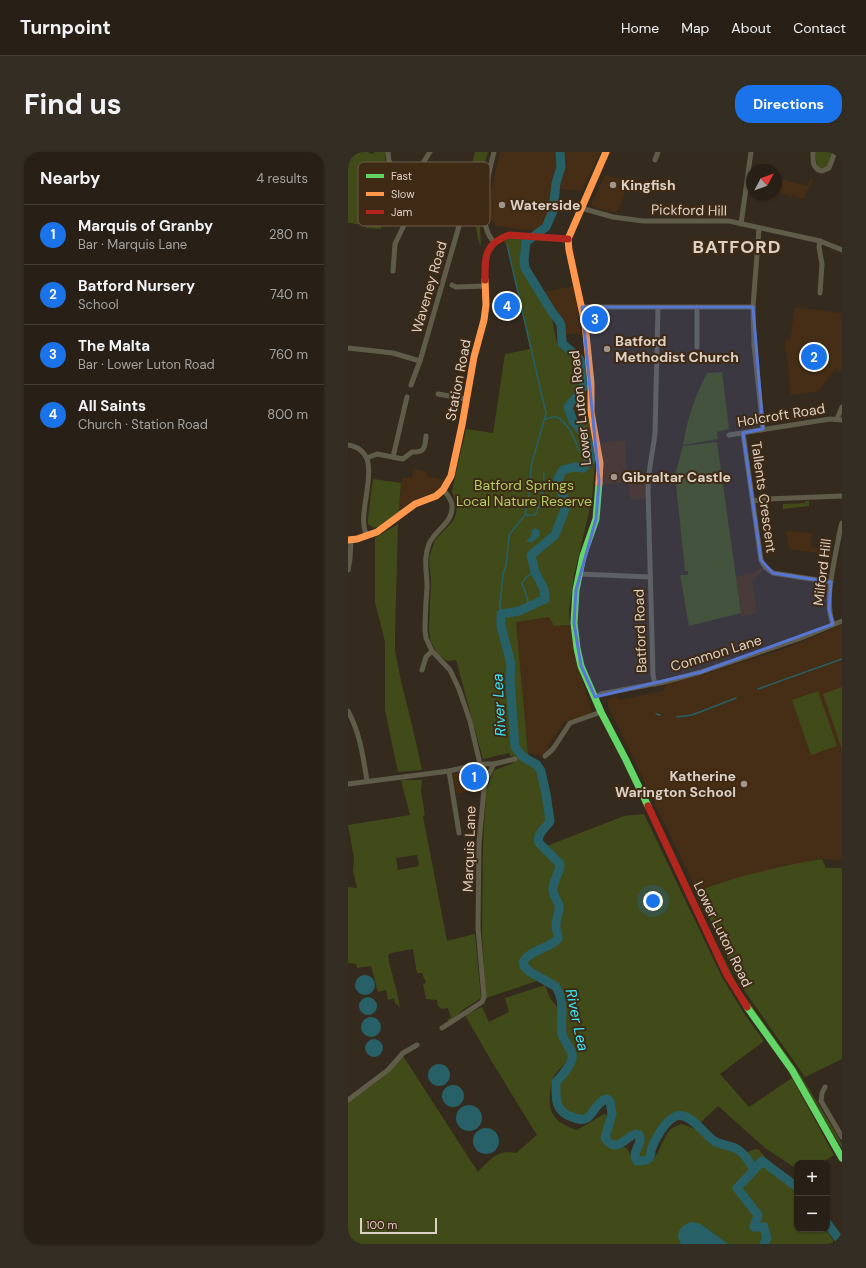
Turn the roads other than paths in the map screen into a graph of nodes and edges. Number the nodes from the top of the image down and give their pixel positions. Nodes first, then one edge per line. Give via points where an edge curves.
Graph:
1 (388, 152) edge
2 (430, 152) edge
3 (494, 152) edge
4 (606, 152) edge
5 (658, 152) edge
6 (751, 152) edge
7 (813, 152) edge
8 (835, 152) edge
9 (655, 160) dead end
10 (389, 162) edge
11 (424, 162) edge
12 (490, 171) edge
13 (581, 208) junction
14 (741, 224) junction
15 (404, 226) edge
16 (459, 226) edge
17 (486, 226) edge
18 (759, 228) junction
19 (568, 239) junction
20 (820, 241) junction
21 (494, 242) junction
22 (842, 250) edge
23 (393, 271) dead end
24 (452, 285) dead end
25 (486, 286) junction
26 (820, 294) dead end
27 (582, 307) junction
28 (658, 307) junction
29 (697, 307) junction
30 (753, 307) junction
31 (698, 347) dead end
32 (348, 348) edge
33 (420, 361) junction
34 (412, 385) dead end
35 (438, 394) dead end
36 (408, 397) dead end
37 (466, 399) junction
38 (842, 407) edge
39 (840, 419) edge
40 (763, 429) junction
41 (743, 433) junction
42 (729, 435) dead end
43 (426, 436) dead end
44 (348, 445) edge
45 (394, 457) junction
46 (367, 458) junction
47 (443, 490) junction
48 (841, 498) edge
49 (753, 501) junction
50 (842, 524) edge
51 (366, 536) junction
52 (349, 540) edge
53 (348, 570) edge
54 (579, 574) junction
55 (650, 576) junction
56 (831, 582) junction
57 (842, 621) edge
58 (833, 624) junction
59 (432, 651) junction
60 (422, 670) dead end
61 (655, 684) junction
62 (595, 697) junction
63 (348, 711) edge
64 (601, 712) junction
65 (545, 756) dead end
66 (515, 759) dead end
67 (480, 764) junction
68 (494, 764) junction
69 (449, 771) junction
70 (486, 777) junction
71 (367, 781) junction
72 (348, 784) edge
73 (459, 833) dead end
74 (442, 1028) dead end
75 (417, 1045) dead end
76 (825, 1087) dead end
77 (348, 1100) edge
78 (842, 1137) edge
79 (842, 1158) edge

1 - 10 street
2 - 11 street
3 - 12 street
4 - 13 main road
5 - 9 street
6 - 14 street
7 - 8 street via 815,167 822,171 829,168
13 - 14 street, Pickford Hill via 643,221 716,220
13 - 19 main road
14 - 18 street, Pickford Hill
15 - 23 street via 395,244
16 - 33 street, Waveney Road
17 - 21 street
18 - 20 street, Pickford Hill
18 - 30 street
19 - 21 main road via 509,235
19 - 27 main road, Lower Luton Road
20 - 22 street, Pickford Hill
20 - 26 street
21 - 25 main road, Station Road via 485,255
24 - 25 street
25 - 37 main road, Station Road via 484,320
27 - 28 street
27 - 54 main road, Lower Luton Road via 591,383 591,412 600,463 596,519
28 - 29 street
28 - 55 street, Batford Road via 655,433 648,472
29 - 30 street
29 - 31 street
30 - 40 street via 754,345
32 - 33 street via 393,353
33 - 34 street, Waveney Road
35 - 37 street
36 - 45 street
37 - 47 main road, Station Road via 451,476
38 - 39 street, Holcroft Road
39 - 40 street, Holcroft Road
40 - 41 street, Holcroft Road
41 - 42 street, Holcroft Road
41 - 49 street, Tallents Crescent
43 - 45 street via 422,451 412,452 403,459
44 - 46 street via 358,448
45 - 46 street via 377,454
46 - 51 street via 369,464 363,519
47 - 51 main road via 436,496 415,504 377,532
47 - 59 street via 453,507 447,522 432,538 425,561 425,630
48 - 49 street
49 - 56 street, Tallents Crescent via 761,560 765,567 774,574
50 - 56 street, Milford Hill
51 - 52 main road
52 - 53 street
54 - 55 street, Batford Road
54 - 62 main road, Lower Luton Road via 574,611 575,636 581,666
55 - 61 street, Batford Road
56 - 58 street, Milford Hill via 829,610
57 - 58 street, Common Lane
58 - 61 street, Common Lane via 739,660
59 - 60 street via 426,657
59 - 67 street via 450,670 459,690 470,720
61 - 62 street, Common Lane
62 - 64 main road, Lower Luton Road
63 - 71 street via 361,744
64 - 65 street via 570,723 553,749
64 - 79 main road, Lower Luton Road via 727,975 794,1073
66 - 68 street
67 - 68 street
67 - 69 street
67 - 70 street
68 - 70 street
69 - 71 street
69 - 73 street
70 - 74 street, Marquis Lane via 479,843 478,928 484,997 482,1002
71 - 72 street
75 - 77 street via 403,1053 388,1070
76 - 78 street via 821,1101

